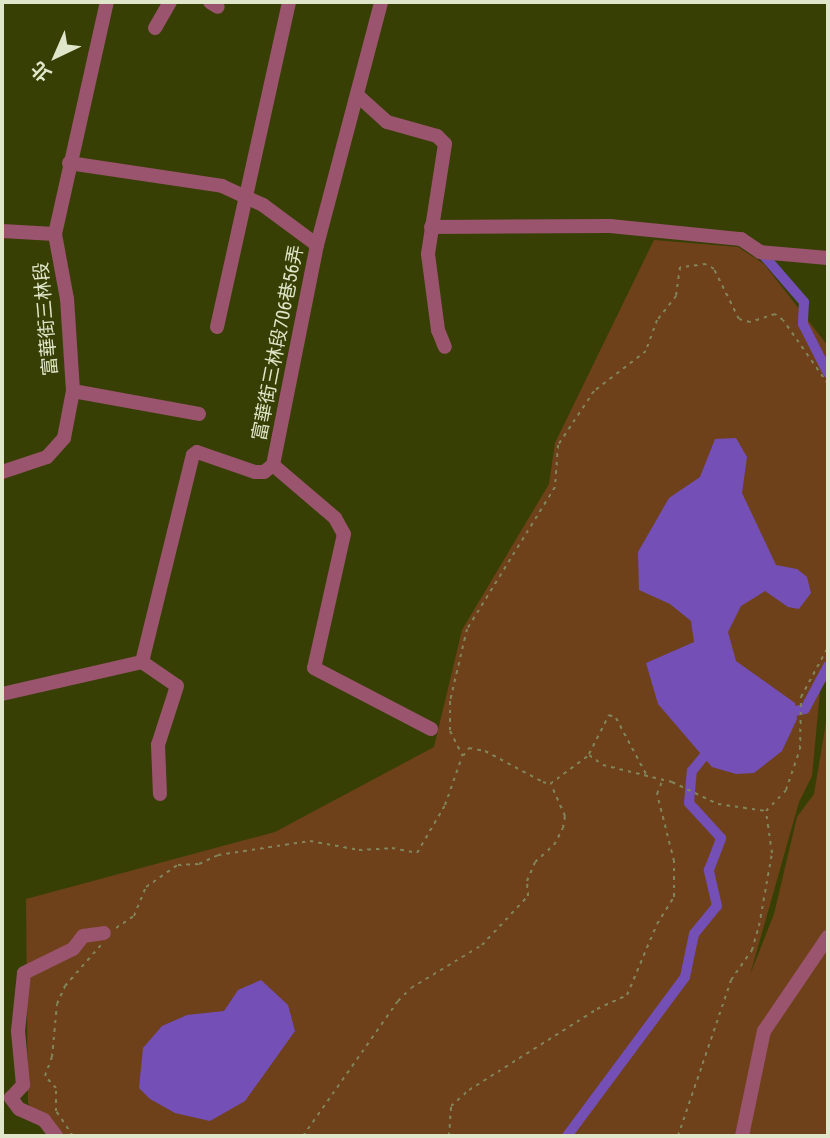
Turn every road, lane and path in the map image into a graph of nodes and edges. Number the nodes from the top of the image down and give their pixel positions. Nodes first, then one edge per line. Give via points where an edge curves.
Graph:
1 (107, 2) edge
2 (170, 2) edge
3 (289, 2) edge
4 (381, 2) edge
5 (155, 28) dead end
6 (357, 95) junction
7 (69, 163) junction
8 (243, 195) junction
9 (431, 228) junction
10 (2, 231) edge
11 (55, 234) junction
12 (317, 245) junction
13 (828, 258) edge
14 (217, 327) dead end
15 (445, 347) dead end
16 (828, 384) edge
17 (73, 391) junction
18 (199, 414) dead end
19 (273, 465) junction
20 (2, 472) edge
21 (828, 647) edge
22 (142, 662) junction
23 (2, 694) edge
24 (431, 729) dead end
25 (589, 755) junction
26 (463, 756) junction
27 (646, 774) junction
28 (663, 779) junction
29 (550, 784) junction
30 (160, 794) dead end
31 (766, 811) junction
32 (107, 935) junction
33 (828, 937) edge
34 (55, 1136) edge
35 (73, 1136) edge
36 (303, 1136) edge
37 (449, 1136) edge
38 (678, 1136) edge
39 (742, 1136) edge

1 - 7 street, 富華街三林段
2 - 5 street
3 - 8 street
4 - 6 street, 富華街三林段706巷56弄
6 - 9 street via 376,116 441,138 445,144
6 - 12 street, 富華街三林段706巷56弄
7 - 8 street via 183,178
7 - 11 street, 富華街三林段
8 - 12 street
8 - 14 street
9 - 13 street via 610,226 741,239 760,252
9 - 15 street via 430,287
10 - 11 street
11 - 17 street, 富華街三林段 via 67,299
12 - 19 street, 富華街三林段706巷56弄
16 - 26 path via 783,320 775,314 750,322 739,319 714,269 706,264 680,267 676,296 657,320 646,351 594,391 558,445 555,486 467,629 450,701 450,731
17 - 18 street
17 - 20 street, 富華街三林段 via 58,449
19 - 22 street, 富華街三林段706巷56弄 via 255,472 197,452 193,455
19 - 24 street via 335,518 344,534 314,668
21 - 31 path via 801,697 800,749 786,790
22 - 23 street
22 - 30 street via 177,686 158,745
25 - 27 path via 603,765
25 - 27 path via 609,715 616,718
25 - 29 path
26 - 29 path via 469,748 485,751
26 - 32 path via 445,805 417,853 310,841 178,865 146,887 134,916
27 - 28 path
28 - 31 path via 718,804
28 - 37 path via 657,794 674,861 674,897 657,924 627,995 469,1090 451,1106
29 - 36 path via 565,816 563,828 554,845 535,862 528,896 482,945 411,988 398,1001
31 - 38 path via 772,853 759,926 752,950 731,980
32 - 34 street via 83,936 73,950 24,974 18,1031 23,1085 11,1098 19,1109 44,1120
32 - 35 path via 65,986 57,1004 52,1057 45,1076 56,1088 57,1111
33 - 39 street via 764,1031

